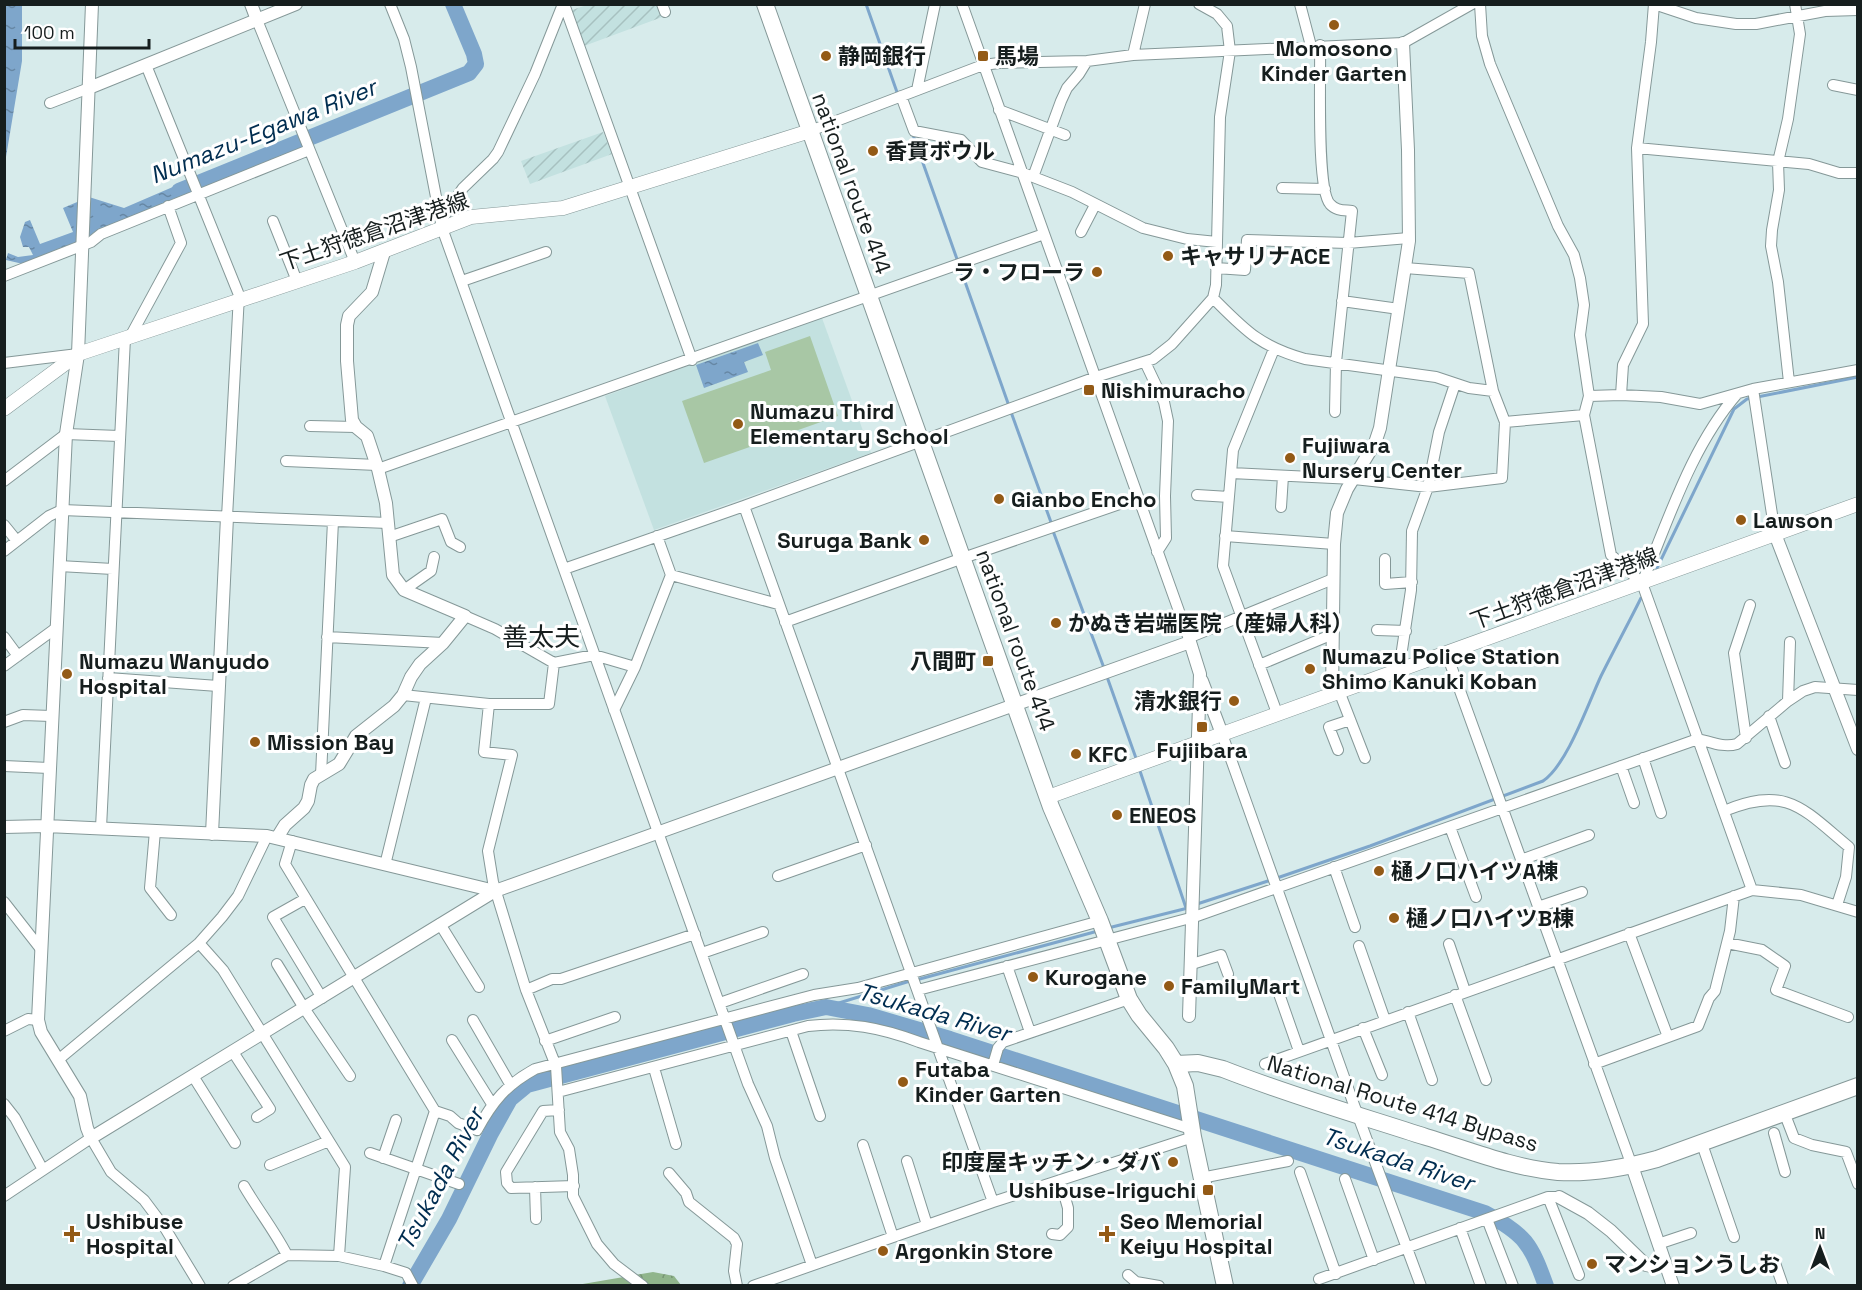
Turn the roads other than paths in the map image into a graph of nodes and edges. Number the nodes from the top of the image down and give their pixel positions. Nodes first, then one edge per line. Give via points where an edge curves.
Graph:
1 (92, 4) edge
2 (251, 4) edge
3 (296, 4) edge
4 (390, 4) edge
5 (563, 4) edge
6 (765, 4) edge
7 (934, 4) edge
8 (962, 4) edge
9 (1145, 4) edge
10 (1198, 4) edge
11 (1300, 4) edge
12 (1472, 4) edge
13 (1480, 4) edge
14 (1796, 4) edge
15 (1654, 5) edge
16 (1857, 10) edge
17 (1798, 16) junction
18 (257, 20) junction
19 (1403, 43) junction
20 (1316, 46) junction
21 (1230, 51) junction
22 (1133, 55) junction
23 (1087, 61) junction
24 (146, 65) junction
25 (983, 65) junction
26 (1833, 85) dead end
27 (89, 88) junction
28 (917, 90) junction
29 (1857, 90) edge
30 (901, 96) junction
31 (50, 103) dead end
32 (999, 110) junction
33 (1050, 129) junction
34 (810, 131) junction
35 (1065, 135) dead end
36 (1637, 148) junction
37 (309, 150) junction
38 (1778, 162) junction
39 (1857, 173) edge
40 (1028, 175) junction
41 (630, 187) junction
42 (1282, 188) dead end
43 (1325, 189) junction
44 (198, 195) junction
45 (168, 206) junction
46 (1095, 206) junction
47 (273, 221) dead end
48 (442, 224) junction
49 (1081, 232) dead end
50 (1044, 234) junction
51 (1410, 238) junction
52 (1217, 242) junction
53 (1348, 243) junction
54 (83, 245) junction
55 (384, 252) junction
56 (546, 252) dead end
57 (355, 262) junction
58 (1216, 268) junction
59 (1405, 268) junction
60 (4, 276) edge
61 (297, 281) junction
62 (462, 281) junction
63 (868, 295) junction
64 (1213, 298) junction
65 (239, 300) junction
66 (1342, 301) junction
67 (1399, 309) junction
68 (127, 338) junction
69 (1274, 349) junction
70 (78, 354) junction
71 (692, 360) junction
72 (1145, 362) junction
73 (1336, 362) junction
74 (4, 363) edge
75 (1389, 369) junction
76 (1857, 370) edge
77 (1095, 378) junction
78 (1789, 382) junction
79 (1455, 384) junction
80 (1753, 389) junction
81 (1493, 391) junction
82 (1737, 394) junction
83 (1621, 395) junction
84 (1589, 396) junction
85 (4, 409) edge
86 (1335, 412) dead end
87 (1584, 415) junction
88 (1504, 422) junction
89 (512, 423) junction
90 (310, 426) dead end
91 (356, 427) junction
92 (66, 434) junction
93 (119, 436) junction
94 (920, 441) junction
95 (286, 461) dead end
96 (377, 467) junction
97 (1230, 473) junction
98 (1283, 476) junction
99 (1354, 479) junction
100 (4, 481) edge
101 (1428, 486) junction
102 (1197, 495) dead end
103 (1229, 497) junction
104 (1137, 498) junction
105 (1857, 504) edge
106 (744, 506) junction
107 (1281, 507) dead end
108 (62, 510) junction
109 (116, 513) junction
110 (227, 517) junction
111 (333, 520) junction
112 (387, 523) junction
113 (4, 525) edge
114 (1775, 534) junction
115 (657, 536) junction
116 (1225, 536) junction
117 (389, 537) junction
118 (17, 541) junction
119 (1334, 544) junction
120 (460, 547) dead end
121 (4, 551) edge
122 (1157, 552) junction
123 (434, 557) dead end
124 (963, 558) junction
125 (1385, 559) dead end
126 (59, 566) junction
127 (564, 568) junction
128 (113, 569) junction
129 (670, 575) junction
130 (1333, 579) junction
131 (1412, 582) junction
132 (1642, 583) junction
133 (404, 590) junction
134 (778, 604) junction
135 (1750, 605) dead end
136 (465, 616) junction
137 (1242, 617) junction
138 (785, 622) junction
139 (56, 628) junction
140 (1377, 630) dead end
141 (1406, 631) junction
142 (1332, 634) junction
143 (4, 637) edge
144 (327, 637) junction
145 (1189, 640) junction
146 (1790, 642) dead end
147 (443, 643) junction
148 (1446, 652) junction
149 (594, 655) junction
150 (18, 656) junction
151 (555, 663) junction
152 (1259, 665) junction
153 (4, 666) edge
154 (635, 667) junction
155 (1399, 670) junction
156 (1200, 674) junction
157 (108, 678) junction
158 (218, 686) junction
159 (1835, 688) junction
160 (1857, 690) edge
161 (1335, 692) junction
162 (403, 695) junction
163 (426, 698) junction
164 (1788, 701) junction
165 (489, 704) junction
166 (1016, 705) junction
167 (614, 710) junction
168 (1277, 713) junction
169 (51, 716) junction
170 (1769, 716) junction
171 (1350, 720) junction
172 (4, 722) edge
173 (1222, 734) junction
174 (1746, 738) junction
175 (1698, 739) junction
176 (1199, 742) junction
177 (1857, 749) edge
178 (1338, 750) dead end
179 (1365, 758) dead end
180 (1643, 758) junction
181 (1785, 763) dead end
182 (4, 766) edge
183 (1621, 766) junction
184 (48, 768) junction
185 (838, 768) junction
186 (321, 775) junction
187 (1048, 797) junction
188 (1634, 803) dead end
189 (1501, 806) junction
190 (1724, 811) junction
191 (1661, 813) dead end
192 (46, 826) junction
193 (4, 827) edge
194 (1450, 827) junction
195 (100, 828) junction
196 (155, 831) junction
197 (659, 832) junction
198 (212, 834) junction
199 (1589, 835) dead end
200 (272, 837) junction
201 (292, 841) junction
202 (866, 845) junction
203 (1521, 860) junction
204 (385, 865) junction
205 (1334, 867) junction
206 (778, 876) dead end
207 (1277, 887) junction
208 (1752, 890) junction
209 (495, 891) junction
210 (1582, 892) dead end
211 (1476, 897) dead end
212 (1734, 897) junction
213 (305, 899) junction
214 (5, 904) edge
215 (1837, 905) junction
216 (1538, 907) junction
217 (1857, 912) edge
218 (171, 915) dead end
219 (1194, 917) junction
220 (1100, 921) junction
221 (440, 924) junction
222 (1355, 927) dead end
223 (763, 932) dead end
224 (1629, 933) junction
225 (695, 934) junction
226 (1107, 939) junction
227 (199, 943) junction
228 (1727, 943) junction
229 (1449, 944) dead end
230 (1359, 946) dead end
231 (40, 948) junction
232 (702, 953) junction
233 (1557, 959) junction
234 (277, 964) dead end
235 (1192, 964) junction
236 (1007, 966) junction
237 (912, 973) junction
238 (803, 974) dead end
239 (1228, 974) dead end
240 (354, 978) junction
241 (479, 987) dead end
242 (1277, 988) dead end
243 (526, 990) junction
244 (918, 990) junction
245 (1460, 993) junction
246 (322, 998) junction
247 (1129, 999) junction
248 (720, 1003) junction
249 (304, 1008) junction
250 (1408, 1011) junction
251 (1190, 1016) dead end
252 (615, 1017) dead end
253 (1848, 1017) dead end
254 (726, 1019) junction
255 (38, 1020) junction
256 (473, 1020) dead end
257 (1385, 1020) junction
258 (1363, 1028) junction
259 (4, 1031) edge
260 (792, 1031) junction
261 (1030, 1032) junction
262 (262, 1035) junction
263 (1668, 1037) junction
264 (1332, 1039) junction
265 (452, 1040) dead end
266 (545, 1041) junction
267 (937, 1044) junction
268 (735, 1045) junction
269 (1299, 1051) junction
270 (233, 1052) junction
271 (58, 1060) junction
272 (993, 1063) junction
273 (1176, 1064) junction
274 (1265, 1064) dead end
275 (1594, 1064) junction
276 (555, 1065) junction
277 (654, 1068) junction
278 (1382, 1075) dead end
279 (193, 1076) junction
280 (350, 1076) dead end
281 (1432, 1080) dead end
282 (1486, 1080) dead end
283 (510, 1084) junction
284 (1857, 1086) edge
285 (558, 1090) junction
286 (4, 1104) edge
287 (492, 1104) junction
288 (559, 1110) junction
289 (435, 1111) junction
290 (1784, 1112) junction
291 (1357, 1114) junction
292 (820, 1116) dead end
293 (257, 1117) dead end
294 (396, 1120) dead end
295 (1191, 1126) junction
296 (1774, 1133) dead end
297 (91, 1138) junction
298 (329, 1141) junction
299 (235, 1143) dead end
300 (676, 1144) dead end
301 (1702, 1144) junction
302 (863, 1145) dead end
303 (370, 1153) dead end
304 (383, 1158) junction
305 (907, 1161) dead end
306 (1288, 1161) dead end
307 (270, 1165) dead end
308 (1632, 1166) junction
309 (43, 1170) junction
310 (416, 1170) junction
311 (1300, 1172) dead end
312 (1785, 1172) dead end
313 (669, 1173) dead end
314 (1201, 1178) junction
315 (1346, 1179) dead end
316 (1060, 1180) junction
317 (459, 1184) dead end
318 (1857, 1184) edge
319 (574, 1185) junction
320 (244, 1186) dead end
321 (535, 1187) junction
322 (4, 1196) edge
323 (1554, 1197) junction
324 (993, 1202) junction
325 (536, 1219) dead end
326 (1485, 1219) junction
327 (927, 1225) junction
328 (1460, 1228) junction
329 (1052, 1233) dead end
330 (1691, 1233) dead end
331 (893, 1237) junction
332 (1734, 1237) dead end
333 (1658, 1244) junction
334 (1407, 1248) junction
335 (287, 1255) junction
336 (339, 1256) junction
337 (1374, 1260) junction
338 (1664, 1262) junction
339 (1775, 1263) dead end
340 (812, 1265) junction
341 (384, 1266) junction
342 (1336, 1274) junction
343 (1128, 1275) dead end
344 (1579, 1275) dead end
345 (1319, 1279) dead end
346 (200, 1286) edge
347 (233, 1286) edge
348 (413, 1286) edge
349 (643, 1286) edge
350 (737, 1286) edge
351 (753, 1286) edge
352 (1159, 1286) edge
353 (1225, 1286) edge
354 (1421, 1286) edge
355 (1481, 1286) edge
356 (1513, 1286) edge
357 (1673, 1286) edge
358 (1783, 1286) edge

1 - 27 street
2 - 18 street
3 - 18 street
4 - 48 street via 411,67
5 - 41 street
5 - 48 street via 498,152 462,188
6 - 34 highway, national route 414
7 - 28 street
8 - 25 street
9 - 22 street
10 - 21 street via 1217,14 1227,26
11 - 20 street
12 - 19 street
13 - 84 street via 1482,36 1490,64 1574,255 1584,305 1580,335
14 - 17 street
15 - 17 street via 1696,18 1736,24
15 - 36 street
16 - 17 street
17 - 38 street via 1800,34 1793,87
18 - 24 street
18 - 37 street
19 - 20 street
19 - 51 street
20 - 21 street
20 - 43 street
21 - 22 street
21 - 52 street via 1220,117
22 - 23 street
23 - 25 street
23 - 33 street via 1067,88
24 - 27 street
24 - 44 street
25 - 28 street
25 - 32 street
26 - 29 street
27 - 31 street
27 - 54 street
28 - 30 street
30 - 34 street
30 - 40 street via 914,131 961,140 982,162
32 - 33 street
32 - 40 street
33 - 35 street
33 - 40 street
34 - 41 main road, 下土狩徳倉沼津港線
34 - 63 highway, national route 414
36 - 38 street
36 - 83 street via 1643,324 1623,364
37 - 44 street
37 - 57 street
38 - 39 street
38 - 78 street via 1779,190 1771,252
40 - 46 street via 1072,192
40 - 50 street
41 - 48 main road, 下土狩徳倉沼津港線 via 563,208 477,215
41 - 71 street
42 - 43 street
43 - 53 street via 1328,203 1337,210 1352,211
44 - 45 street
44 - 65 street
45 - 54 street
45 - 68 street via 181,243
46 - 49 street
46 - 52 street via 1152,231
47 - 61 street
48 - 55 main road, 下土狩徳倉沼津港線
48 - 62 street
50 - 63 street
50 - 77 street
51 - 53 street
51 - 59 street
52 - 58 street
53 - 58 street via 1247,240 1245,270
53 - 66 street
54 - 60 street
54 - 70 street
55 - 57 main road, 下土狩徳倉沼津港線
55 - 91 street via 372,292 349,316 347,325 352,420
56 - 62 street
57 - 61 main road, 下土狩徳倉沼津港線
58 - 64 street
59 - 67 street
59 - 81 street via 1469,273
61 - 65 main road, 下土狩徳倉沼津港線
62 - 89 street
63 - 71 street
63 - 94 highway, national route 414
64 - 69 street via 1250,335
64 - 72 street via 1172,344
65 - 68 main road, 下土狩徳倉沼津港線
65 - 110 street
66 - 67 street
66 - 73 street
67 - 75 street
68 - 70 main road, 下土狩徳倉沼津港線
68 - 93 street
69 - 73 street
69 - 97 street via 1233,450
70 - 74 street
70 - 85 main road, 下土狩徳倉沼津港線
70 - 92 street
71 - 89 street
72 - 77 street
72 - 122 street via 1164,402 1168,428 1166,538
73 - 75 street
73 - 86 street
75 - 79 street
75 - 99 street via 1380,428
76 - 78 street
77 - 94 street
77 - 104 street
78 - 80 street
79 - 81 street
79 - 101 street via 1439,432
80 - 82 street
80 - 114 street
81 - 88 street
82 - 83 street via 1700,404
82 - 132 street via 1719,416 1688,474
83 - 84 street
84 - 87 street
87 - 88 street
87 - 132 street via 1611,555
88 - 101 street via 1502,478
89 - 96 street
89 - 127 street
90 - 91 street
91 - 96 street via 367,436
92 - 93 street
92 - 100 street
92 - 108 street
93 - 109 street
94 - 106 street
94 - 124 highway, national route 414
95 - 96 street
96 - 112 street
97 - 98 street
97 - 103 street
98 - 99 street
98 - 107 street
99 - 101 street
99 - 119 street via 1337,513
101 - 131 street via 1412,531
102 - 103 street
103 - 116 street
104 - 122 street
104 - 124 street
105 - 114 main road, 下土狩徳倉沼津港線
106 - 115 street
106 - 134 street
108 - 109 street
108 - 118 street
108 - 126 street
109 - 110 street
109 - 128 street
110 - 111 street
110 - 158 street
111 - 112 street
111 - 144 street
112 - 117 street
113 - 118 street
114 - 132 main road, 下土狩徳倉沼津港線
114 - 159 street
115 - 127 street
115 - 129 street
116 - 119 street
116 - 137 street via 1223,566
117 - 120 street via 442,519 451,542
117 - 133 street via 393,575
118 - 121 street
119 - 130 street
122 - 145 street
123 - 133 street via 431,571
124 - 138 street
124 - 166 highway, national route 414
125 - 131 street via 1385,584
126 - 128 street
126 - 139 street
127 - 149 street
128 - 157 street
129 - 134 street
129 - 154 street
130 - 137 street
130 - 142 street
131 - 141 street
132 - 148 main road, 下土狩徳倉沼津港線
132 - 175 street
133 - 136 street
134 - 138 street
135 - 174 street via 1734,653
136 - 147 street
136 - 151 street
137 - 145 street
137 - 152 street
138 - 185 street
139 - 150 street
139 - 169 street
140 - 141 street
141 - 155 street
142 - 152 street
142 - 161 street
143 - 150 street
144 - 147 street
144 - 186 street
145 - 156 street
145 - 166 street
146 - 164 street
147 - 162 street via 420,664
148 - 155 main road, 下土狩徳倉沼津港線
148 - 189 street
149 - 151 street
149 - 154 street
149 - 167 street
150 - 153 street
151 - 165 street via 549,704
152 - 168 street
154 - 167 street
155 - 161 main road, 下土狩徳倉沼津港線
156 - 173 street
156 - 176 street
157 - 158 street
157 - 195 street
158 - 198 street
159 - 160 street
159 - 164 street via 1812,687
159 - 177 street
161 - 168 main road, 下土狩徳倉沼津港線
161 - 171 street
162 - 163 street
162 - 186 street via 356,736 333,770
163 - 165 street
163 - 204 street
164 - 170 street
165 - 209 street via 484,753 512,755 488,851
166 - 185 street
166 - 187 highway, national route 414
167 - 197 street
168 - 173 main road, 下土狩徳倉沼津港線
169 - 172 street via 23,715
169 - 184 street
170 - 174 street
170 - 181 street
171 - 178 street via 1329,727
171 - 179 street
173 - 176 main road, 下土狩徳倉沼津港線
173 - 207 street
174 - 175 street via 1731,746
175 - 180 street
175 - 190 street
176 - 187 main road, 下土狩徳倉沼津港線
176 - 219 street
180 - 183 street
180 - 191 street
182 - 184 street
183 - 188 street
183 - 189 street
184 - 192 street
185 - 197 street
185 - 202 street
186 - 200 street via 310,785 304,808
187 - 220 highway, national route 414
189 - 194 street
189 - 203 street
190 - 208 street
190 - 215 street via 1754,801 1784,801 1797,806 1849,847 1846,877
192 - 193 street
192 - 195 street
192 - 231 street
194 - 205 street
194 - 211 street
195 - 196 street
196 - 198 street
196 - 218 street via 150,888
197 - 209 street
197 - 225 street
198 - 200 street
199 - 203 street
200 - 201 street
200 - 227 street via 238,896
201 - 204 street
201 - 213 street via 285,864
202 - 206 street
202 - 237 street
203 - 216 street
204 - 209 street
205 - 207 street
205 - 222 street
207 - 219 street
207 - 264 street
208 - 212 street
208 - 215 street via 1800,895
209 - 221 street
209 - 243 street
210 - 216 street
212 - 224 street
212 - 228 street
213 - 240 street
213 - 246 street via 273,916
214 - 231 street
215 - 217 street
216 - 233 street
219 - 226 street
219 - 235 street
220 - 226 highway, national route 414
220 - 237 street
221 - 240 street
221 - 241 street
223 - 232 street
224 - 233 street
224 - 263 street
225 - 232 street
225 - 243 street
226 - 236 street
226 - 247 highway, national route 414
227 - 262 street via 223,970
227 - 271 street
228 - 253 street via 1762,950 1785,966 1776,990
228 - 263 street via 1715,991 1698,1026
229 - 245 street
230 - 257 street
231 - 255 street
232 - 248 street
233 - 245 street
233 - 275 street
234 - 249 street
235 - 239 street via 1221,955
235 - 251 street
236 - 244 street
236 - 261 street
237 - 244 street
237 - 254 street
238 - 248 street
240 - 246 street
240 - 289 street
242 - 269 street
243 - 266 street
244 - 267 street
245 - 250 street
245 - 282 street
246 - 249 street
247 - 261 street
247 - 273 highway, national route 414
248 - 254 street
249 - 262 street
249 - 280 street
250 - 257 street
250 - 281 street
252 - 266 street
254 - 268 street
254 - 276 street
255 - 259 street via 28,1019
255 - 271 street
256 - 283 street
257 - 258 street
258 - 264 street
258 - 278 street
260 - 267 street via 833,1023
260 - 268 street
260 - 292 street
261 - 272 street via 1003,1042
262 - 270 street
262 - 298 street
263 - 275 street
264 - 269 street
264 - 291 street
265 - 287 street
266 - 276 street
267 - 272 street
267 - 324 street
268 - 277 street
268 - 340 street via 767,1126
269 - 274 street
270 - 279 street
270 - 293 street via 270,1108
271 - 297 street via 80,1096
272 - 295 street
273 - 291 highway, National Route 414 Bypass via 1198,1063 1223,1069
273 - 295 highway, national route 414 via 1185,1086
275 - 308 street
276 - 283 street via 535,1069
276 - 285 street
277 - 285 street
277 - 300 street
279 - 297 street
279 - 299 street
283 - 287 street
284 - 290 highway, National Route 414 Bypass
285 - 288 street
286 - 309 street
287 - 289 street via 477,1130
288 - 319 street via 560,1132 569,1149
288 - 321 street via 543,1111 506,1172 510,1188
289 - 310 street
290 - 301 highway, National Route 414 Bypass
290 - 318 street via 1794,1138 1846,1152
291 - 308 highway, National Route 414 Bypass via 1521,1167 1585,1172
291 - 334 street
294 - 304 street
295 - 314 highway, national route 414
295 - 316 street
296 - 312 street
297 - 309 street
297 - 346 street via 111,1172 144,1200 165,1228
298 - 307 street
298 - 336 street via 345,1167
301 - 308 highway, National Route 414 Bypass
301 - 332 street
302 - 331 street
303 - 304 street
304 - 310 street
305 - 327 street
306 - 314 street
308 - 333 street
309 - 322 street
310 - 317 street
310 - 341 street
311 - 342 street
313 - 350 street via 689,1202 734,1238
314 - 353 highway, national route 414
315 - 337 street
316 - 324 street
316 - 329 street via 1068,1208 1068,1227 1060,1235
319 - 321 street
319 - 349 street via 573,1196 597,1244 614,1264
320 - 335 street
321 - 325 street
323 - 326 street
323 - 338 street via 1588,1213 1646,1265
323 - 344 street
324 - 327 street
326 - 328 street
326 - 356 street
327 - 331 street
328 - 334 street
328 - 355 street
330 - 333 street
331 - 340 street
333 - 338 street
334 - 337 street
334 - 354 street
335 - 336 street
335 - 347 street
336 - 341 street
337 - 342 street
338 - 357 street
339 - 358 street
340 - 351 street
341 - 348 street via 406,1273
342 - 345 street
343 - 352 street via 1136,1282

